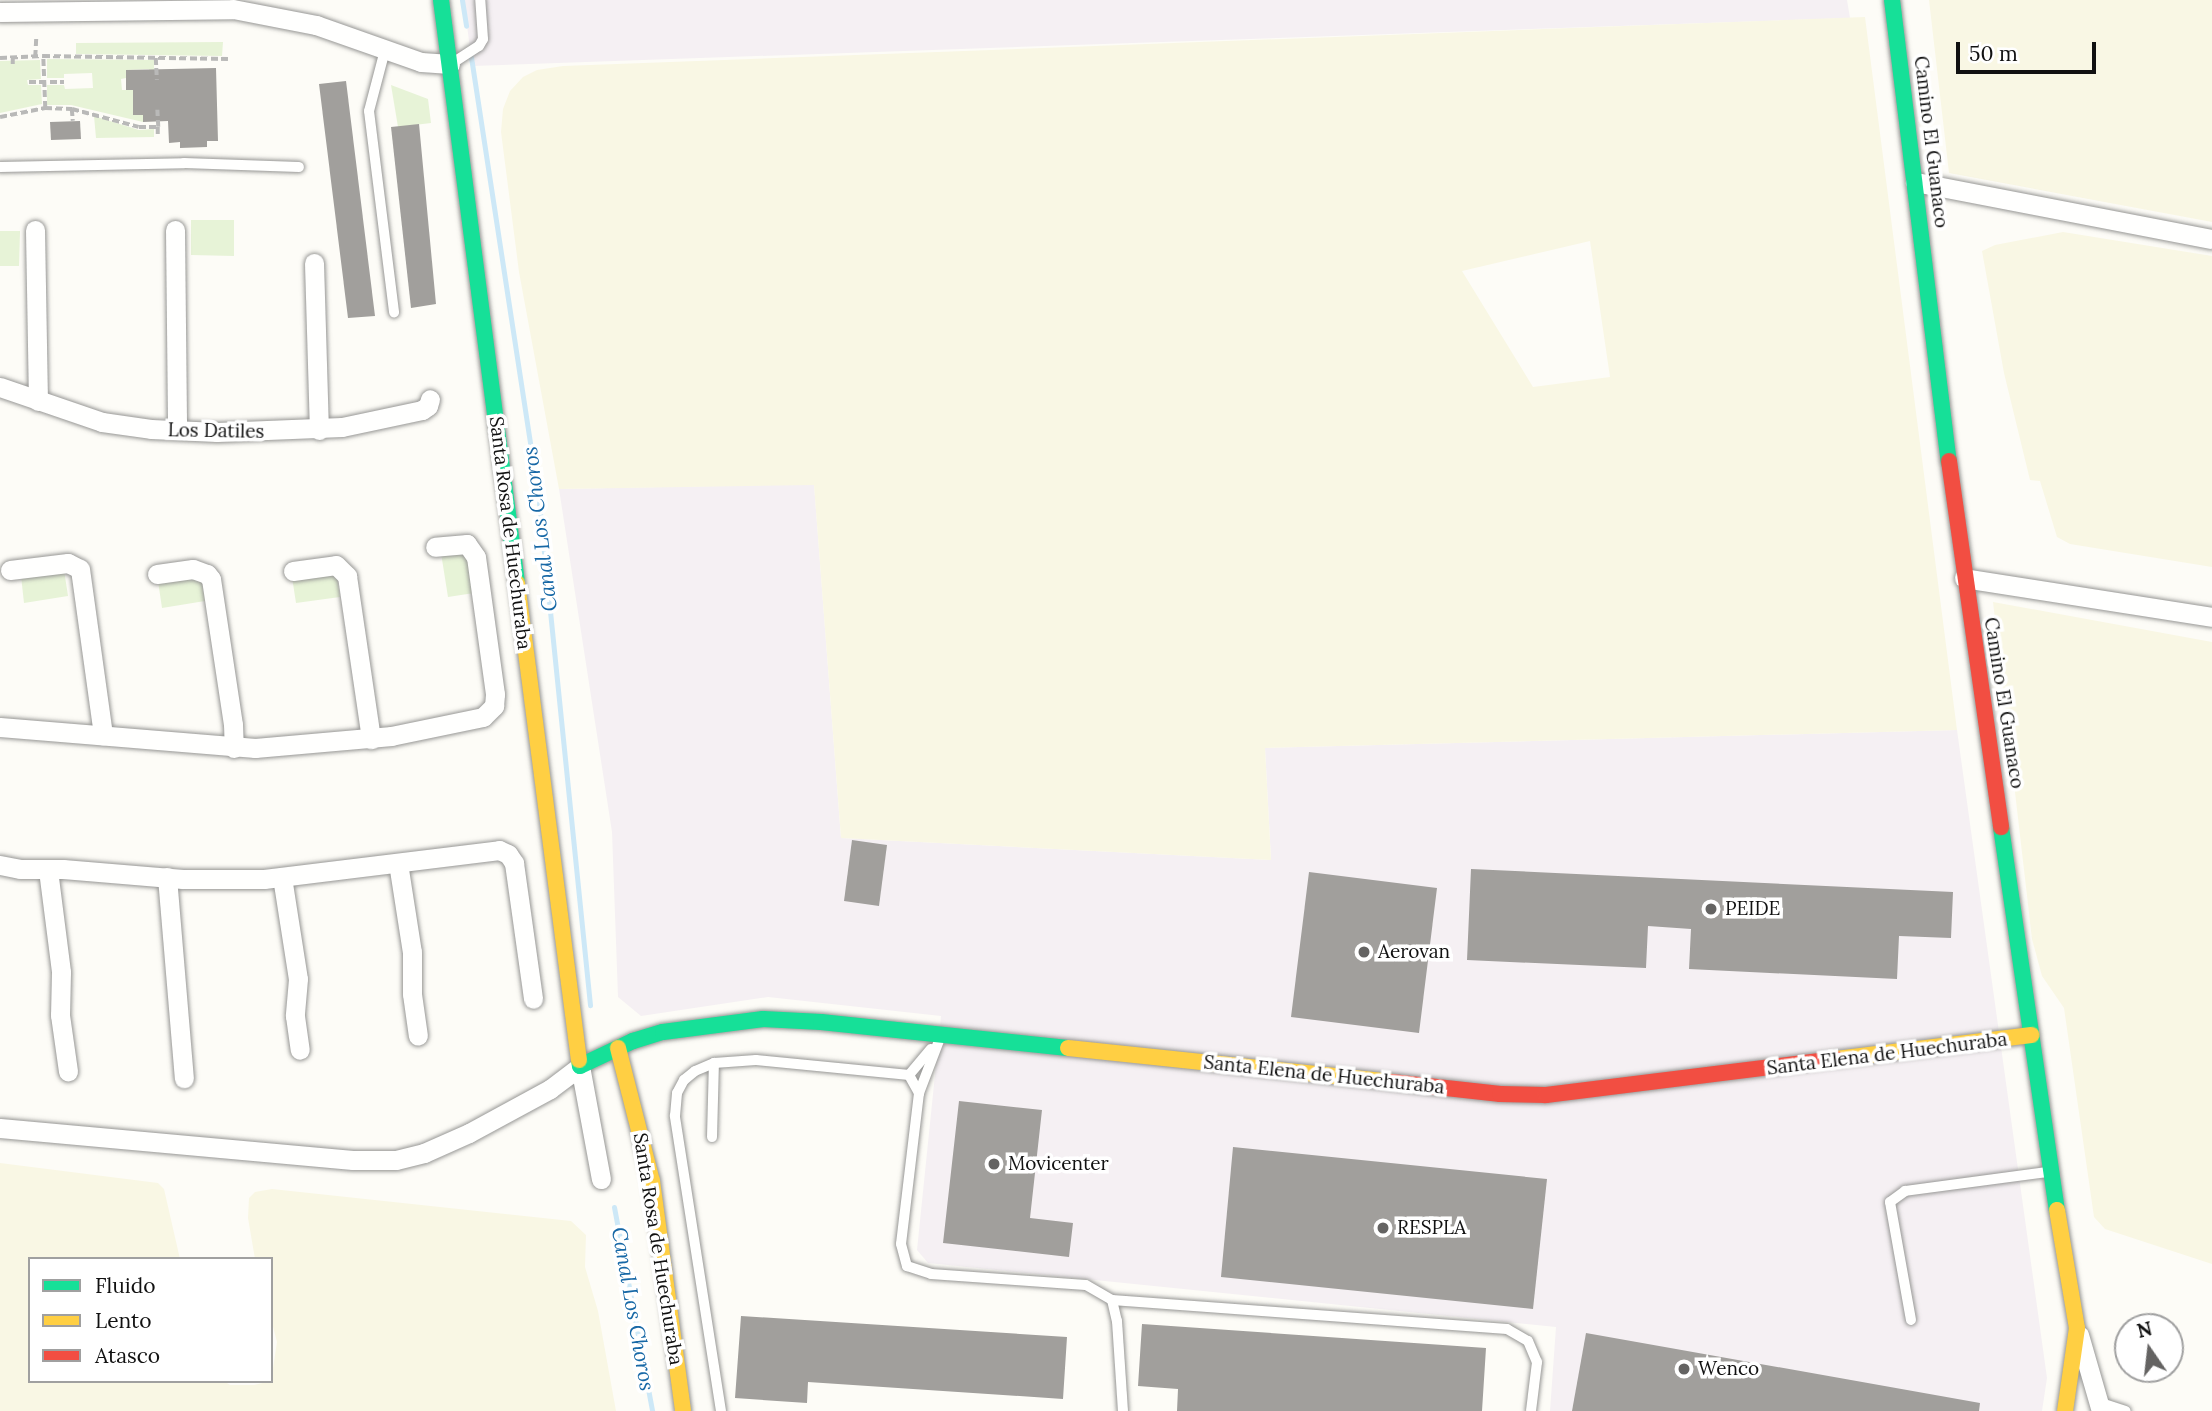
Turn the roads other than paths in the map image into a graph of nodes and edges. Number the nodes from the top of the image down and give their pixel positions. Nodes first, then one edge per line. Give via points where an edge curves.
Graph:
1 (441, 0) edge
2 (480, 0) edge
3 (1892, 0) edge
4 (0, 12) edge
5 (385, 50) junction
6 (450, 64) junction
7 (0, 167) edge
8 (299, 167) dead end
9 (1914, 182) junction
10 (35, 230) dead end
11 (175, 230) dead end
12 (2212, 239) edge
13 (314, 263) dead end
14 (394, 312) dead end
15 (0, 387) edge
16 (430, 399) dead end
17 (38, 401) junction
18 (177, 430) junction
19 (319, 430) junction
20 (435, 547) dead end
21 (10, 570) dead end
22 (293, 570) dead end
23 (157, 574) dead end
24 (1964, 578) junction
25 (2212, 617) edge
26 (0, 727) edge
27 (44, 733) junction
28 (103, 734) junction
29 (370, 739) junction
30 (0, 741) edge
31 (234, 748) junction
32 (398, 863) junction
33 (0, 865) edge
34 (20, 869) junction
35 (48, 870) junction
36 (0, 877) edge
37 (167, 877) junction
38 (282, 877) junction
39 (533, 999) dead end
40 (939, 1034) junction
41 (2032, 1035) junction
42 (418, 1036) dead end
43 (618, 1048) junction
44 (300, 1050) dead end
45 (714, 1063) junction
46 (580, 1066) junction
47 (68, 1071) dead end
48 (909, 1075) junction
49 (184, 1078) dead end
50 (919, 1093) junction
51 (0, 1128) edge
52 (712, 1137) dead end
53 (2051, 1172) junction
54 (601, 1179) dead end
55 (1112, 1300) junction
56 (1911, 1320) dead end
57 (2077, 1328) junction
58 (2099, 1407) edge
59 (683, 1411) edge
60 (721, 1411) edge
61 (1123, 1411) edge
62 (1531, 1411) edge
63 (2065, 1411) edge
64 (2126, 1411) edge

1 - 6 street, Santa Rosa de Huechuraba
2 - 6 lane via 483,39
3 - 9 street, Camino El Guanaco
4 - 5 street via 233,9 295,20
5 - 6 street via 421,62
5 - 14 lane via 369,111
6 - 46 street, Santa Rosa de Huechuraba
7 - 8 lane via 184,163
9 - 12 street
9 - 24 street, Camino El Guanaco
10 - 17 street
11 - 18 street
13 - 19 street
15 - 17 street, Los Datiles
16 - 19 street, Los Datiles via 422,410
17 - 18 street, Los Datiles via 102,422
18 - 19 street, Los Datiles
20 - 29 street via 467,544 474,552 495,685 494,706 478,719
21 - 28 street via 68,563 79,569
22 - 29 street via 336,565 347,576
23 - 31 street via 193,569 211,579
24 - 25 street
24 - 41 street, Camino El Guanaco
26 - 27 street
27 - 28 street
27 - 30 street
28 - 31 street
29 - 31 street
32 - 38 street
32 - 39 street via 494,850 508,854 515,869
32 - 42 street
33 - 34 street
34 - 35 street
34 - 36 street
35 - 37 street
35 - 47 street
37 - 38 street
37 - 49 street
38 - 44 street via 298,979 295,1016
40 - 41 street, Santa Elena de Huechuraba via 1522,1095 1575,1093
40 - 43 street, Santa Elena de Huechuraba via 763,1019 663,1032
40 - 48 lane
40 - 50 lane
41 - 53 street, Camino El Guanaco
43 - 46 street
43 - 59 street, Santa Rosa de Huechuraba via 652,1181
45 - 48 lane via 756,1060
45 - 52 lane
45 - 60 lane via 684,1080 677,1093 676,1116
46 - 51 street via 550,1089 469,1133 396,1160
46 - 54 street, Santa Rosa de Huechuraba
48 - 50 lane
50 - 55 lane via 901,1244 907,1266 931,1274 1086,1285
53 - 56 lane via 1905,1191 1890,1202
53 - 57 street, Camino El Guanaco
55 - 61 lane
55 - 62 lane via 1507,1329 1528,1341 1537,1362
57 - 58 street
57 - 63 street, Camino El Guanaco
58 - 64 lane

